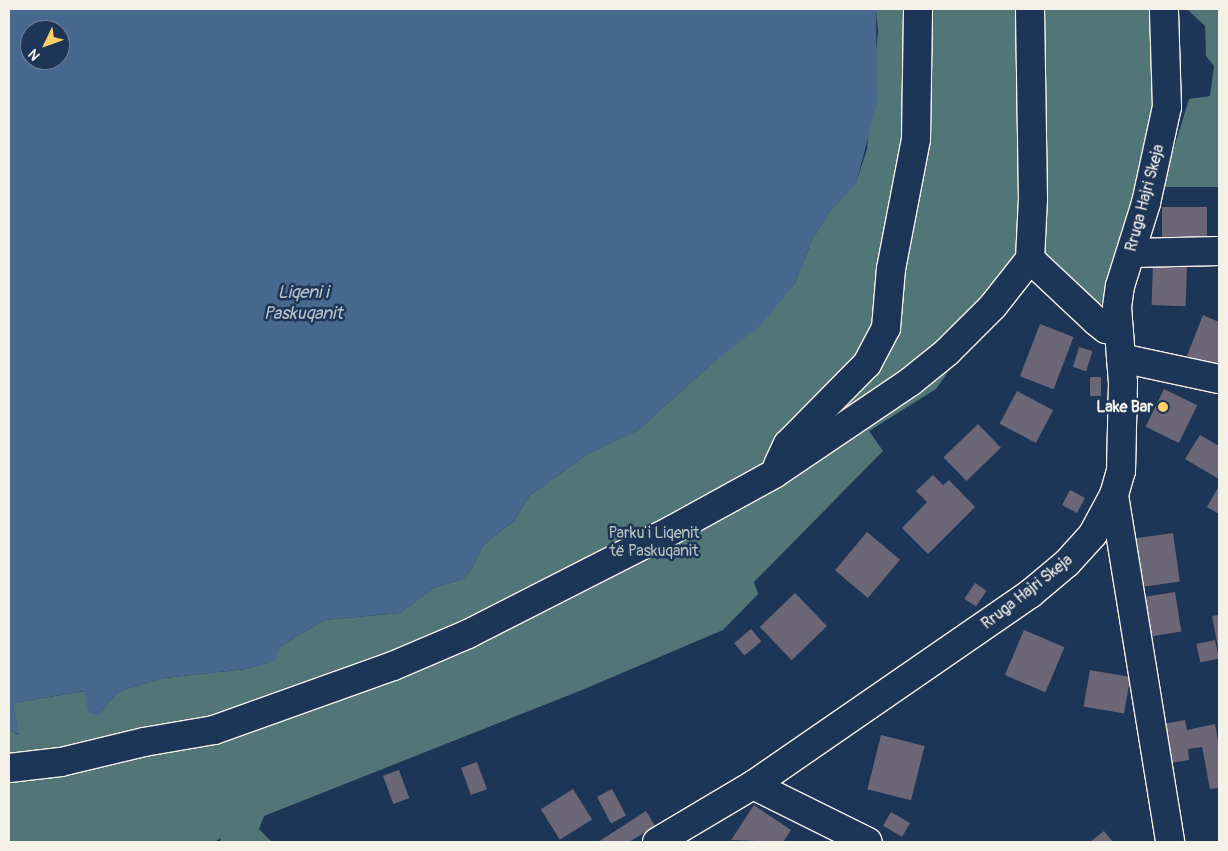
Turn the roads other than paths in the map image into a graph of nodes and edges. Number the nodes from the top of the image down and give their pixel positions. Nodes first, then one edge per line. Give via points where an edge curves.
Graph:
1 (918, 9) edge
2 (1030, 9) edge
3 (1164, 9) edge
4 (1219, 252) edge
5 (1131, 253) junction
6 (1030, 259) junction
7 (1107, 326) junction
8 (1121, 358) junction
9 (1219, 379) edge
10 (774, 474) junction
11 (1114, 495) junction
12 (9, 768) edge
13 (753, 785) junction
14 (657, 842) edge
15 (868, 842) edge
16 (1170, 842) edge

1 - 10 street via 916,139 891,269 886,328 867,364 788,444
2 - 6 street via 1033,198
3 - 5 street, Rruga Hajri Skeja via 1167,107 1146,203
4 - 5 street
5 - 7 street, Rruga Hajri Skeja
6 - 7 street
6 - 10 street via 993,306 947,352 910,382
7 - 8 street, Rruga Hajri Skeja
8 - 9 street
8 - 11 street, Rruga Hajri Skeja via 1121,471
10 - 12 street via 468,634 393,666 214,730 144,742 61,762
11 - 13 street, Rruga Hajri Skeja via 1093,534 1067,563 1030,594
11 - 16 street
13 - 14 street, Rruga Hajri Skeja
13 - 15 street

